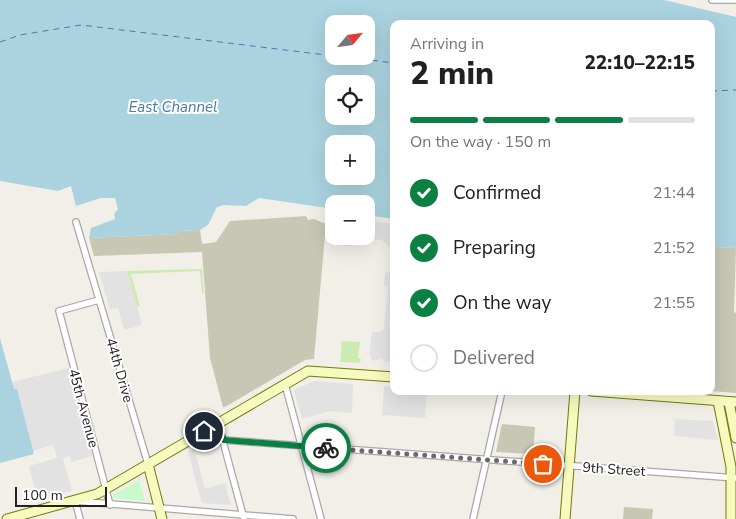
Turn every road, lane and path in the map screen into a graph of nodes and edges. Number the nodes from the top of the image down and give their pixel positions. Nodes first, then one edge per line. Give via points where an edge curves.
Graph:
1 (712, 0) edge
2 (736, 0) edge
3 (76, 222) dead end
4 (100, 300) junction
5 (390, 376) edge
6 (285, 384) junction
7 (501, 395) edge
8 (575, 395) edge
9 (642, 395) edge
10 (718, 401) junction
11 (733, 402) edge
12 (218, 423) junction
13 (736, 438) edge
14 (224, 440) junction
15 (301, 446) junction
16 (486, 460) junction
17 (148, 464) junction
18 (569, 466) junction
19 (734, 478) edge
20 (106, 489) junction
21 (75, 501) junction
22 (110, 505) junction
23 (160, 509) junction
24 (243, 517) edge
25 (7, 519) edge
26 (80, 519) edge
27 (162, 519) edge
28 (293, 519) edge
29 (320, 519) edge
30 (473, 519) edge
31 (565, 519) edge
32 (731, 519) edge

1 - 2 street
3 - 4 street, 44th Drive
4 - 17 street, 44th Drive
4 - 20 street, 45th Avenue via 59,311
5 - 6 main road via 313,370
6 - 12 main road
6 - 15 street
7 - 16 street
8 - 18 main road
9 - 10 main road
10 - 11 main road
10 - 19 main road
11 - 13 main road
12 - 14 street
12 - 17 main road
14 - 15 street, 9th Street
14 - 24 street
15 - 16 street, 9th Street
15 - 29 street
16 - 18 street, 9th Street
16 - 30 street
17 - 20 main road
17 - 23 main road, 44th Drive
18 - 19 street, 9th Street
18 - 31 main road
19 - 32 main road
20 - 21 main road
20 - 22 street, 45th Avenue
21 - 22 street
21 - 25 main road
21 - 26 street
22 - 23 street
23 - 24 street
23 - 27 main road, 44th Drive
24 - 28 street

